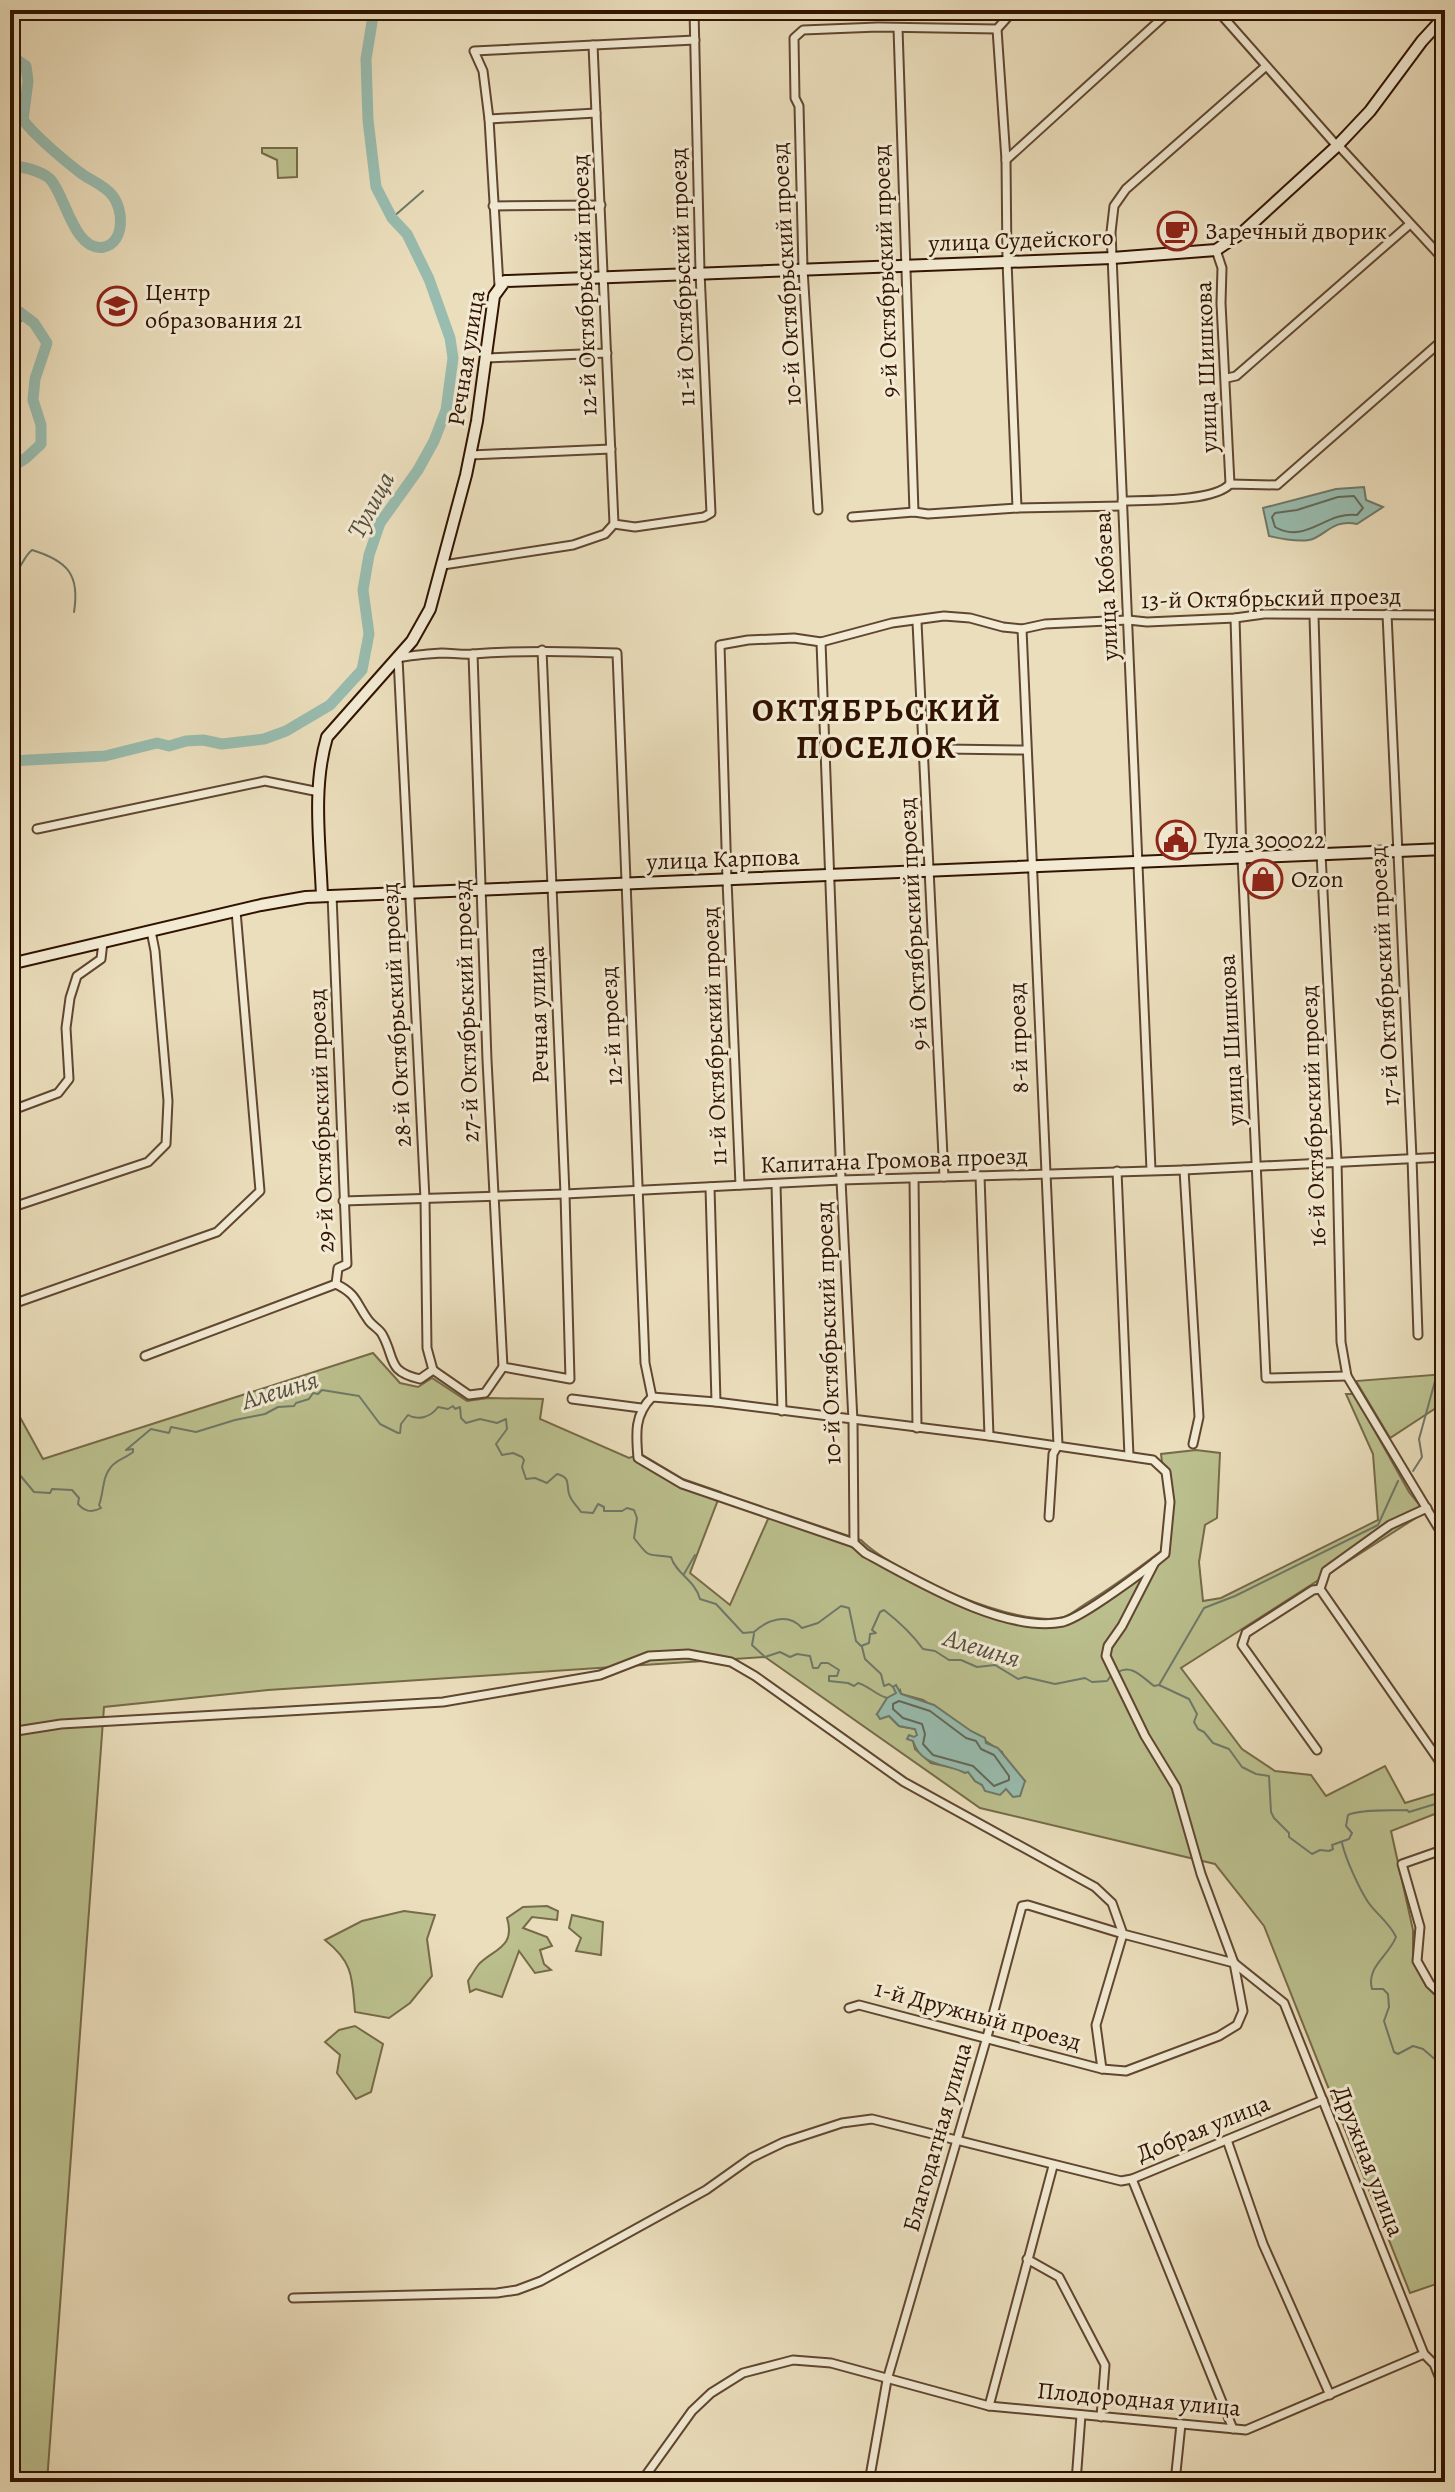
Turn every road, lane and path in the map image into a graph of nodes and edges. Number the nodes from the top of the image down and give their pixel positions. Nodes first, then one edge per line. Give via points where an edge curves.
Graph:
1 (694, 10) edge
2 (1014, 10) edge
3 (1171, 10) edge
4 (1217, 10) edge
5 (1445, 12) edge
6 (898, 28) junction
7 (997, 29) junction
8 (695, 40) junction
9 (593, 45) junction
10 (1265, 67) junction
11 (596, 113) junction
12 (489, 119) junction
13 (1338, 146) junction
14 (1006, 160) junction
15 (601, 205) junction
16 (493, 206) junction
17 (1410, 224) junction
18 (1216, 250) junction
19 (1112, 258) junction
20 (1007, 261) junction
21 (1445, 261) edge
22 (905, 265) junction
23 (803, 269) junction
24 (700, 272) junction
25 (605, 276) junction
26 (499, 286) junction
27 (1445, 338) edge
28 (607, 353) junction
29 (487, 358) junction
30 (1227, 378) junction
31 (611, 449) junction
32 (470, 455) junction
33 (1230, 484) junction
34 (1122, 504) junction
35 (1017, 508) junction
36 (818, 510) dead end
37 (914, 512) junction
38 (852, 517) dead end
39 (614, 524) junction
40 (443, 565) junction
41 (1387, 614) junction
42 (1445, 615) edge
43 (1314, 616) junction
44 (1235, 618) junction
45 (1128, 620) junction
46 (917, 622) junction
47 (1022, 629) junction
48 (821, 642) junction
49 (720, 645) joint
50 (542, 650) junction
51 (473, 654) junction
52 (398, 658) junction
53 (944, 749) dead end
54 (1026, 750) junction
55 (319, 792) junction
56 (37, 829) dead end
57 (1445, 849) edge
58 (1398, 851) junction
59 (1321, 854) junction
60 (1242, 857) junction
61 (1137, 861) junction
62 (1031, 866) junction
63 (931, 870) junction
64 (831, 875) junction
65 (727, 880) junction
66 (625, 883) junction
67 (553, 886) junction
68 (481, 889) junction
69 (409, 892) junction
70 (327, 896) junction
71 (236, 911) junction
72 (151, 931) junction
73 (103, 942) junction
74 (10, 964) edge
75 (10, 1111) edge
76 (1445, 1157) edge
77 (1412, 1158) junction
78 (1337, 1161) junction
79 (1257, 1165) junction
80 (1151, 1170) junction
81 (1184, 1170) junction
82 (1117, 1171) junction
83 (980, 1176) junction
84 (1044, 1176) junction
85 (944, 1177) junction
86 (914, 1178) junction
87 (841, 1180) junction
88 (776, 1184) junction
89 (740, 1185) junction
90 (710, 1187) junction
91 (639, 1190) junction
92 (565, 1194) junction
93 (494, 1197) junction
94 (425, 1199) junction
95 (343, 1201) junction
96 (10, 1208) edge
97 (336, 1284) junction
98 (10, 1305) edge
99 (1418, 1335) dead end
100 (145, 1356) dead end
101 (503, 1367) junction
102 (433, 1370) junction
103 (1347, 1376) junction
104 (652, 1397) junction
105 (572, 1399) dead end
106 (716, 1402) junction
107 (641, 1408) junction
108 (782, 1411) junction
109 (853, 1421) junction
110 (917, 1428) junction
111 (989, 1436) junction
112 (1193, 1444) dead end
113 (1058, 1445) junction
114 (1129, 1456) junction
115 (1427, 1508) junction
116 (1049, 1517) dead end
117 (1445, 1539) edge
118 (854, 1543) junction
119 (1155, 1562) junction
120 (1320, 1589) junction
121 (10, 1732) edge
122 (1317, 1750) dead end
123 (1445, 1774) edge
124 (1445, 1849) edge
125 (1123, 1934) junction
126 (1234, 1963) junction
127 (1445, 1998) edge
128 (849, 2008) dead end
129 (987, 2037) junction
130 (1102, 2069) junction
131 (1323, 2100) junction
132 (956, 2140) junction
133 (1227, 2140) junction
134 (1053, 2166) junction
135 (1132, 2179) junction
136 (1027, 2259) junction
137 (293, 2298) dead end
138 (1424, 2354) junction
139 (887, 2380) junction
140 (1445, 2391) edge
141 (1330, 2395) junction
142 (989, 2406) junction
143 (1081, 2415) junction
144 (1101, 2417) junction
145 (1181, 2424) junction
146 (1233, 2429) junction
147 (641, 2482) edge
148 (869, 2482) edge
149 (1076, 2482) edge
150 (1175, 2482) edge

1 - 8 street, 11-й Октябрьский проезд
2 - 7 street
3 - 14 street
4 - 10 street
5 - 13 street
6 - 7 street
6 - 22 street, 9-й Октябрьский проезд
6 - 23 street, 10-й Октябрьский проезд via 803,30 794,38
7 - 14 street
8 - 9 street
8 - 24 street, 11-й Октябрьский проезд
9 - 11 street, 12-й Октябрьский проезд
9 - 12 street, Речная улица via 474,51 483,71
10 - 13 street
10 - 19 street, улица Кобзева via 1118,198
11 - 12 street
11 - 15 street, 12-й Октябрьский проезд
12 - 16 street, Речная улица
13 - 17 street
13 - 18 street
14 - 20 street
15 - 16 street
15 - 25 street, 12-й Октябрьский проезд
16 - 26 street, Речная улица
17 - 21 street
17 - 30 street via 1236,376
18 - 19 street, улица Судейского
18 - 30 street, улица Шишкова via 1223,276
19 - 20 street, улица Судейского
19 - 34 street, улица Кобзева
20 - 22 street, улица Судейского
20 - 35 street
22 - 23 street, улица Судейского
22 - 37 street, 9-й Октябрьский проезд
23 - 24 street, улица Судейского
23 - 36 street, 10-й Октябрьский проезд
24 - 25 street, улица Судейского
24 - 39 street, 11-й Октябрьский проезд via 711,513 635,527
25 - 26 street, улица Судейского via 512,279
25 - 28 street, 12-й Октябрьский проезд
26 - 29 street, Речная улица
27 - 33 street via 1284,481
28 - 29 street
28 - 31 street, 12-й Октябрьский проезд
29 - 32 street, Речная улица
30 - 33 street, улица Шишкова
31 - 32 street
31 - 39 street, 12-й Октябрьский проезд
32 - 40 street, Речная улица
33 - 34 street via 1223,491
34 - 35 street
34 - 45 street, улица Кобзева
35 - 37 street
37 - 38 street
39 - 40 street via 605,534 573,545
40 - 52 street, Речная улица via 430,609
41 - 42 street, 13-й Октябрьский проезд
41 - 43 street, 13-й Октябрьский проезд
41 - 58 street, 17-й Октябрьский проезд
43 - 44 street, 13-й Октябрьский проезд
43 - 59 street, 16-й Октябрьский проезд
44 - 45 street, 13-й Октябрьский проезд
44 - 60 street, улица Шишкова
45 - 47 street, 13-й Октябрьский проезд
45 - 61 street, улица Кобзева
46 - 47 street, 13-й Октябрьский проезд via 944,616
46 - 48 street, 13-й Октябрьский проезд via 892,623
46 - 63 street, 9-й Октябрьский проезд
47 - 54 street, 8-й проезд
48 - 49 street, 13-й Октябрьский проезд via 794,638
48 - 64 street, 10-й Октябрьский проезд
49 - 65 street, 11-й Октябрьский проезд
50 - 51 street
50 - 66 street, 12-й проезд via 617,653
50 - 67 street, Речная улица
51 - 52 street
51 - 68 street, 27-й Октябрьский проезд
52 - 55 street, 29-й Октябрьский проезд via 327,737
52 - 69 street, 28-й Октябрьский проезд
53 - 54 street
54 - 62 street, 8-й проезд
55 - 56 street via 265,781
55 - 70 street, 29-й Октябрьский проезд
57 - 58 street, улица Карпова
58 - 59 street, улица Карпова
58 - 77 street, 17-й Октябрьский проезд
59 - 60 street, улица Карпова
59 - 78 street, 16-й Октябрьский проезд
60 - 61 street, улица Карпова
60 - 79 street, улица Шишкова
61 - 62 street, улица Карпова
61 - 80 street, улица Кобзева
62 - 63 street, улица Карпова
62 - 84 street, 8-й проезд
63 - 64 street, улица Карпова
63 - 85 street, 9-й Октябрьский проезд
64 - 65 street, улица Карпова
64 - 87 street, 10-й Октябрьский проезд
65 - 66 street, улица Карпова
65 - 89 street, 11-й Октябрьский проезд
66 - 67 street, улица Карпова
66 - 91 street, 12-й проезд
67 - 68 street, улица Карпова
67 - 92 street, Речная улица
68 - 69 street, улица Карпова
68 - 93 street, 27-й Октябрьский проезд
69 - 70 street, улица Карпова
69 - 94 street, 28-й Октябрьский проезд
70 - 71 street, улица Карпова
70 - 95 street, 29-й Октябрьский проезд
71 - 72 street, улица Карпова
71 - 98 street via 260,1191 217,1232
72 - 73 street, улица Карпова
72 - 96 street via 168,1101 166,1144 148,1162
73 - 74 street, улица Карпова
73 - 75 street via 101,959 77,976 70,998 69,1079 58,1093
76 - 77 street, Капитана Громова проезд
77 - 78 street, Капитана Громова проезд
77 - 99 street, 17-й Октябрьский проезд
78 - 79 street, Капитана Громова проезд
78 - 103 street, 16-й Октябрьский проезд via 1341,1342
79 - 81 street, Капитана Громова проезд
79 - 103 street, улица Шишкова via 1266,1378
80 - 81 street, Капитана Громова проезд
80 - 82 street, Капитана Громова проезд
81 - 112 street via 1199,1417
82 - 84 street, Капитана Громова проезд
82 - 114 street
83 - 84 street, Капитана Громова проезд
83 - 85 street, Капитана Громова проезд
83 - 111 street
84 - 113 street, 8-й проезд
85 - 86 street, Капитана Громова проезд
86 - 87 street, Капитана Громова проезд
86 - 110 street
87 - 88 street, Капитана Громова проезд
87 - 109 street, 10-й Октябрьский проезд
88 - 89 street, Капитана Громова проезд
88 - 108 street
89 - 90 street, Капитана Громова проезд
90 - 91 street, Капитана Громова проезд
90 - 106 street
91 - 92 street, Капитана Громова проезд
91 - 104 street, 12-й проезд via 645,1363
92 - 93 street, Капитана Громова проезд
92 - 101 street, Речная улица via 570,1379
93 - 94 street, Капитана Громова проезд
93 - 101 street, 27-й Октябрьский проезд
94 - 95 street, Капитана Громова проезд
94 - 102 street, 28-й Октябрьский проезд via 427,1348
95 - 97 street, 29-й Октябрьский проезд via 347,1264 338,1268
97 - 100 street
97 - 102 street, 29-й Октябрьский проезд via 351,1292 382,1333 392,1365 420,1379
101 - 102 street via 485,1393 469,1395
103 - 115 street
104 - 106 street
104 - 107 street
105 - 107 street
106 - 108 street
107 - 118 street via 638,1458 682,1484
108 - 109 street
109 - 110 street
109 - 118 street, 10-й Октябрьский проезд
110 - 111 street
111 - 113 street
113 - 114 street
113 - 116 street, 8-й проезд
114 - 119 street via 1153,1460 1166,1472 1170,1502 1165,1554
115 - 117 street
115 - 120 street via 1390,1525 1326,1571
118 - 119 street via 940,1594 1042,1624 1067,1621
119 - 126 street via 1106,1656 1176,1787
120 - 122 street via 1246,1633 1242,1645
120 - 123 street
121 - 125 street via 61,1724 443,1702 600,1675 649,1656 688,1654 731,1662 904,1782 1095,1887 1112,1903
124 - 127 street via 1402,1864 1420,1927 1417,1961
125 - 126 street
125 - 129 street, Благодатная улица via 1022,1906
125 - 130 street, 1-й Дружный проезд via 1096,2025
126 - 130 street via 1243,2011 1237,2025 1126,2071
126 - 131 street, Дружная улица via 1284,2003
128 - 129 street, 1-й Дружный проезд via 859,2005
129 - 130 street, 1-й Дружный проезд
129 - 132 street, Благодатная улица
131 - 133 street, Добрая улица
131 - 138 street, Дружная улица
132 - 134 street, Добрая улица
132 - 137 street, Добрая улица via 872,2119 784,2142 706,2190 517,2290
132 - 139 street, Благодатная улица
133 - 135 street, Добрая улица
133 - 141 street via 1263,2244
134 - 135 street, Добрая улица
134 - 136 street
135 - 146 street
136 - 142 street
136 - 144 street via 1059,2277 1105,2365
138 - 140 street, Дружная улица
138 - 141 street, Плодородная улица
139 - 142 street, Плодородная улица
139 - 147 street, Плодородная улица via 813,2361 743,2373 692,2411
139 - 148 street, Благодатная улица
141 - 146 street, Плодородная улица via 1246,2430
142 - 143 street, Плодородная улица
143 - 144 street, Плодородная улица
143 - 149 street
144 - 145 street, Плодородная улица
145 - 146 street, Плодородная улица
145 - 150 street

